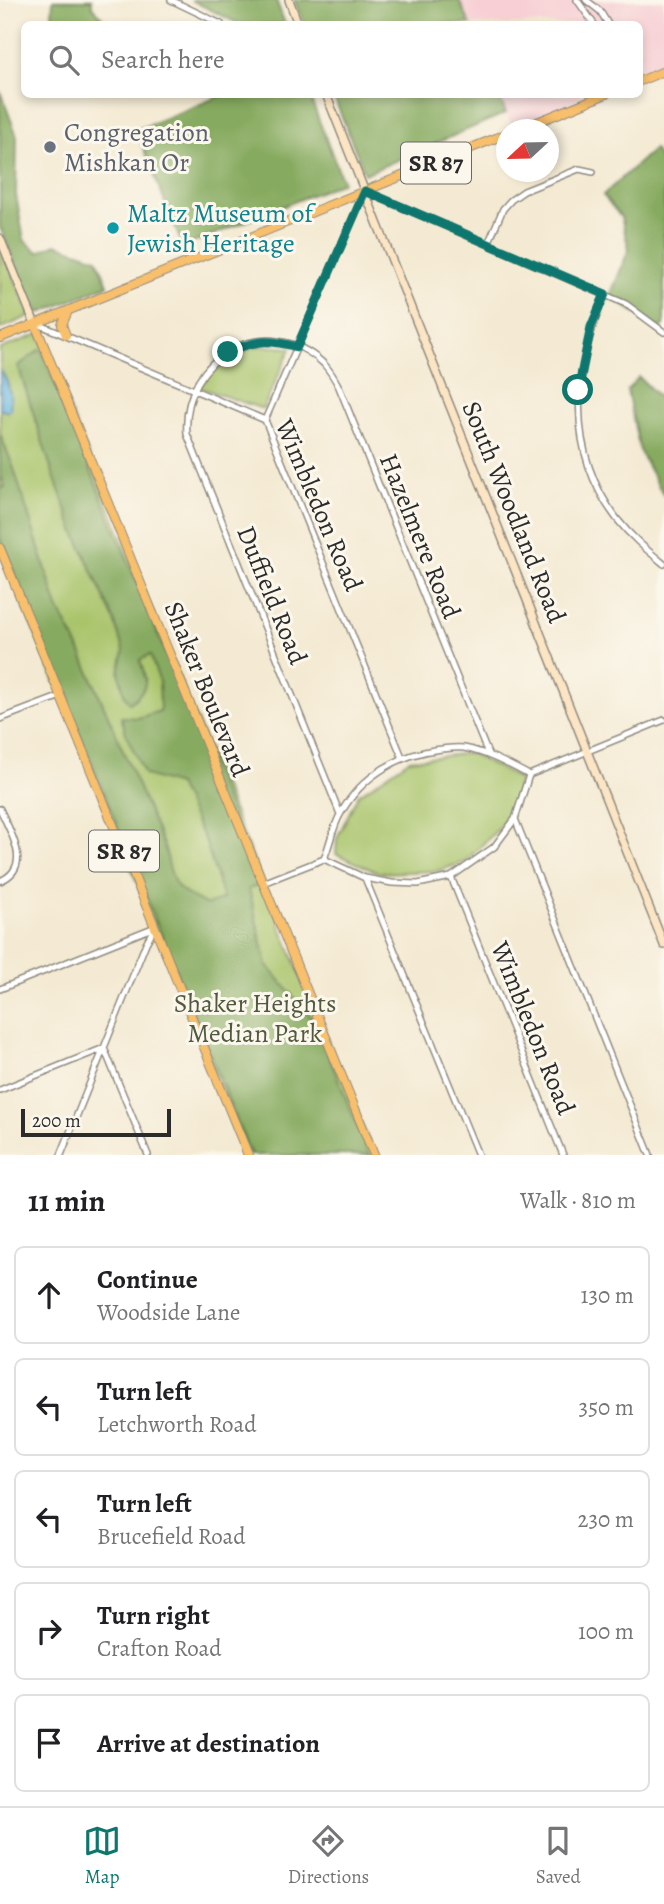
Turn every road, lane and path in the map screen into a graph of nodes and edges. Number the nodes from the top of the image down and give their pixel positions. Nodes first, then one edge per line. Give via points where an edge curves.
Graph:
1 (171, 0) edge
2 (289, 0) edge
3 (577, 0) edge
4 (586, 0) edge
5 (215, 21) edge
6 (297, 21) edge
7 (592, 21) edge
8 (606, 21) edge
9 (664, 71) edge
10 (643, 79) edge
11 (328, 98) edge
12 (596, 98) edge
13 (545, 119) edge
14 (496, 138) edge
15 (593, 172) dead end
16 (365, 191) junction
17 (0, 238) edge
18 (488, 244) junction
19 (605, 294) junction
20 (68, 311) junction
21 (35, 324) junction
22 (664, 332) edge
23 (66, 335) junction
24 (0, 338) edge
25 (297, 347) junction
26 (193, 388) junction
27 (265, 420) junction
28 (0, 548) edge
29 (664, 564) edge
30 (61, 696) junction
31 (0, 719) edge
32 (664, 720) edge
33 (586, 752) junction
34 (488, 754) junction
35 (402, 757) junction
36 (529, 775) junction
37 (0, 809) edge
38 (340, 814) junction
39 (516, 819) junction
40 (324, 859) junction
41 (451, 877) junction
42 (365, 878) junction
43 (0, 880) edge
44 (263, 883) junction
45 (155, 927) junction
46 (664, 945) edge
47 (0, 989) edge
48 (104, 1048) junction
49 (0, 1090) edge
50 (61, 1155) edge
51 (148, 1155) edge
52 (248, 1155) edge
53 (374, 1155) edge
54 (478, 1155) edge
55 (563, 1155) edge
56 (650, 1155) edge

1 - 5 street
2 - 6 street
3 - 7 street
4 - 8 street
9 - 10 main road
11 - 16 street, South Woodland Road
12 - 13 main road
14 - 16 main road, SR 87
15 - 18 street via 579,169 523,191 503,209
16 - 18 street
16 - 20 main road, SR 87
16 - 25 street
16 - 33 street, South Woodland Road
17 - 21 street, Shaker Boulevard
18 - 19 street
19 - 22 street
19 - 29 street via 581,369 578,409 583,448 607,504 634,539
20 - 21 main road, SR 87
20 - 23 main road via 62,325
21 - 23 street, Wimbledon Road
21 - 24 main road, SR 87
21 - 44 main road, Shaker Boulevard
23 - 26 street, Wimbledon Road
25 - 26 street via 271,340 250,342 214,361
25 - 27 street
25 - 34 street, Hazelmere Road via 322,362 339,387
26 - 27 street, Wimbledon Road
26 - 38 street, Duffield Road via 187,434
27 - 35 street, Wimbledon Road
28 - 30 main road, SR 87
30 - 31 street
30 - 45 main road, SR 87
32 - 33 street
33 - 36 street
33 - 46 street, South Woodland Road
34 - 35 street via 461,747
34 - 36 street
35 - 38 street via 356,792
36 - 39 street
37 - 43 street via 18,858 16,869
38 - 40 street
39 - 41 street via 494,847
39 - 56 street
40 - 42 street
40 - 44 street
41 - 42 street via 418,884
41 - 55 street, Wimbledon Road
42 - 54 street
44 - 53 main road, Shaker Boulevard
45 - 47 street
45 - 48 street
45 - 52 main road, SR 87
48 - 49 street
48 - 50 street
48 - 51 street

